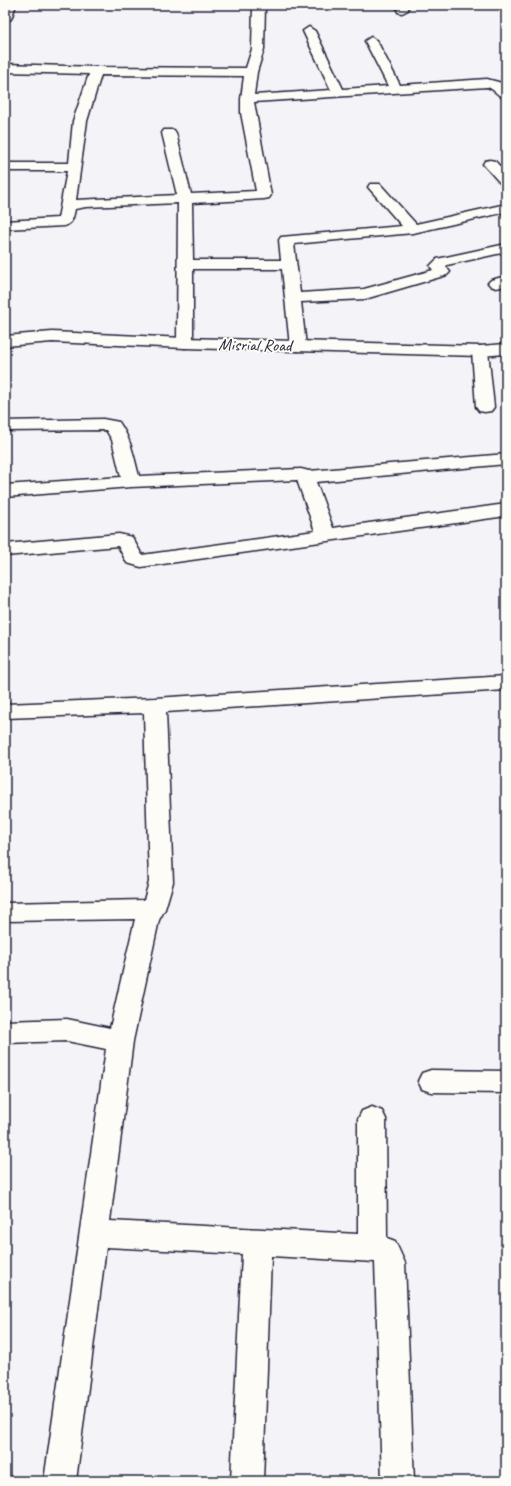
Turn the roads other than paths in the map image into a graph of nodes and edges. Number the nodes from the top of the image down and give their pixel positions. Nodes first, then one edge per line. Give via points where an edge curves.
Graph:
1 (10, 5) edge
2 (259, 5) edge
3 (5, 19) edge
4 (309, 31) dead end
5 (371, 41) dead end
6 (5, 68) edge
7 (96, 71) junction
8 (251, 72) junction
9 (396, 89) junction
10 (339, 93) junction
11 (505, 93) edge
12 (247, 99) junction
13 (169, 133) dead end
14 (490, 164) dead end
15 (5, 167) edge
16 (75, 167) junction
17 (506, 181) edge
18 (376, 187) dead end
19 (185, 200) junction
20 (68, 206) junction
21 (506, 208) edge
22 (5, 226) edge
23 (413, 229) junction
24 (506, 248) edge
25 (287, 264) junction
26 (185, 265) junction
27 (292, 298) junction
28 (5, 341) edge
29 (185, 343) junction
30 (298, 346) junction
31 (506, 349) edge
32 (480, 351) junction
33 (485, 407) dead end
34 (5, 426) edge
35 (506, 459) edge
36 (305, 477) junction
37 (132, 482) junction
38 (5, 490) edge
39 (506, 510) edge
40 (326, 536) junction
41 (5, 550) edge
42 (506, 683) edge
43 (155, 705) junction
44 (5, 711) edge
45 (153, 909) junction
46 (5, 912) edge
47 (5, 1032) edge
48 (120, 1041) junction
49 (431, 1081) dead end
50 (506, 1082) edge
51 (372, 1119) dead end
52 (94, 1233) junction
53 (257, 1241) junction
54 (373, 1248) junction
55 (60, 1481) edge
56 (247, 1481) edge
57 (398, 1481) edge

1 - 3 street
2 - 8 street via 258,49
4 - 10 street
5 - 9 street
6 - 7 street
7 - 8 street
7 - 16 street via 80,121
8 - 12 street
9 - 10 street
9 - 11 street via 487,83 498,86
10 - 12 street
12 - 19 street via 264,195
13 - 19 street via 172,157
14 - 17 street
15 - 16 street
16 - 20 street
18 - 23 street
19 - 20 street via 86,203
19 - 26 street
20 - 22 street via 64,222
21 - 23 street
23 - 25 street via 288,238 284,242
24 - 27 street via 442,262 438,266 442,272 365,294
25 - 26 street
25 - 27 street
26 - 29 street
27 - 30 street
28 - 29 street, Misrial Road via 52,337
29 - 30 street, Misrial Road
30 - 32 street, Misrial Road
31 - 32 street, Misrial Road
32 - 33 street
34 - 37 street via 113,426 121,440
35 - 36 street
36 - 37 street via 297,474
36 - 40 street
37 - 38 street
39 - 40 street
40 - 41 street via 141,561 134,559 125,541 119,540
42 - 43 street
43 - 44 street
43 - 45 street via 161,882
45 - 46 street
45 - 48 street via 147,918
47 - 48 street via 67,1030
48 - 52 street
49 - 50 street
51 - 54 street
52 - 53 street
52 - 55 street
53 - 54 street
53 - 56 street
54 - 57 street via 386,1251 390,1263

